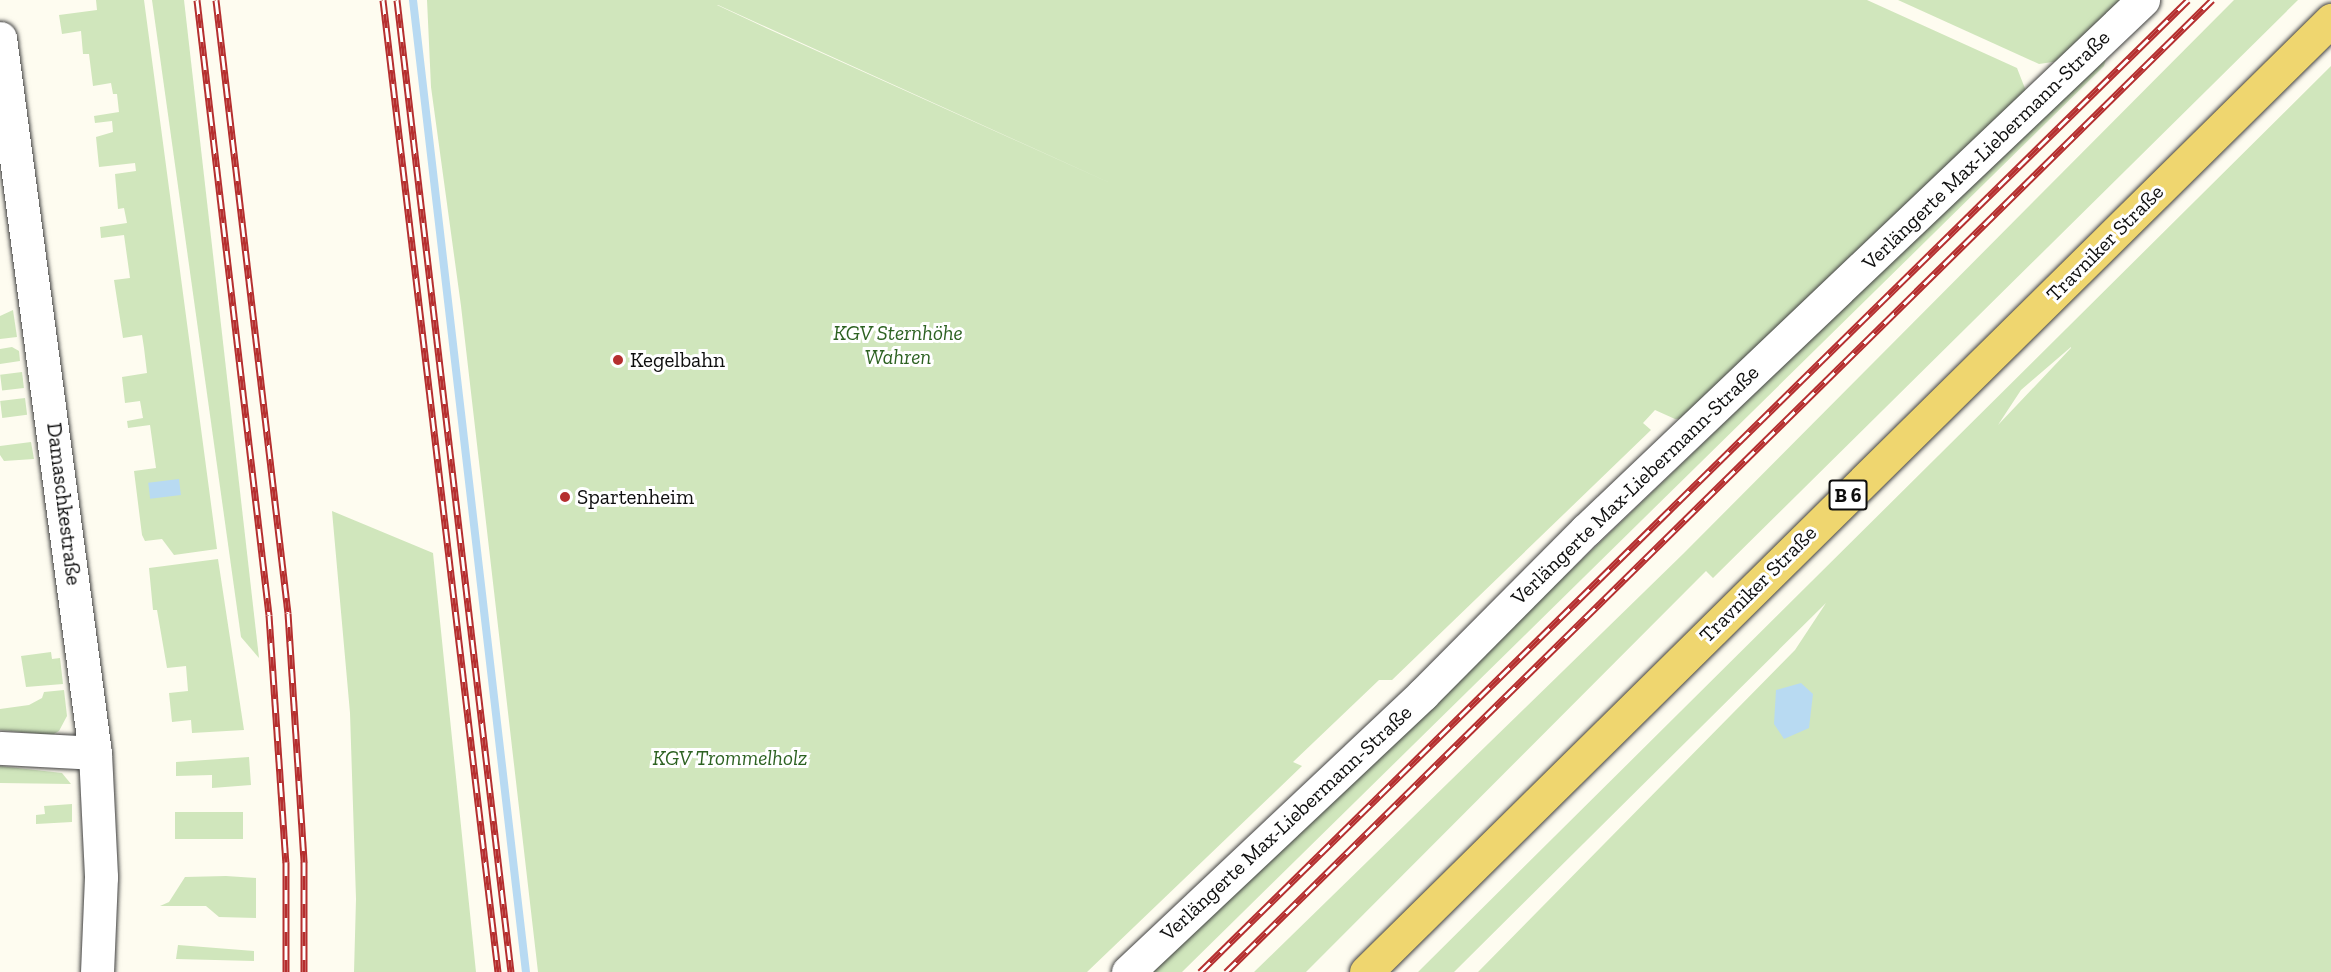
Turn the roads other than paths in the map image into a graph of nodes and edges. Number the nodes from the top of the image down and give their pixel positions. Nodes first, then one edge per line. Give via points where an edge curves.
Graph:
1 (2143, 0) edge
2 (2331, 20) edge
3 (0, 38) edge
4 (6, 133) edge
5 (0, 748) edge
6 (95, 753) junction
7 (97, 972) edge
8 (1128, 972) edge
9 (1366, 972) edge

1 - 8 street, Verlängerte Max-Liebermann-Straße via 1586,530 1423,694
2 - 9 main road, Travniker Straße / B 6
3 - 4 street, Damaschkestraße
4 - 6 street, Damaschkestraße
5 - 6 street
6 - 7 street, Damaschkestraße via 101,877

